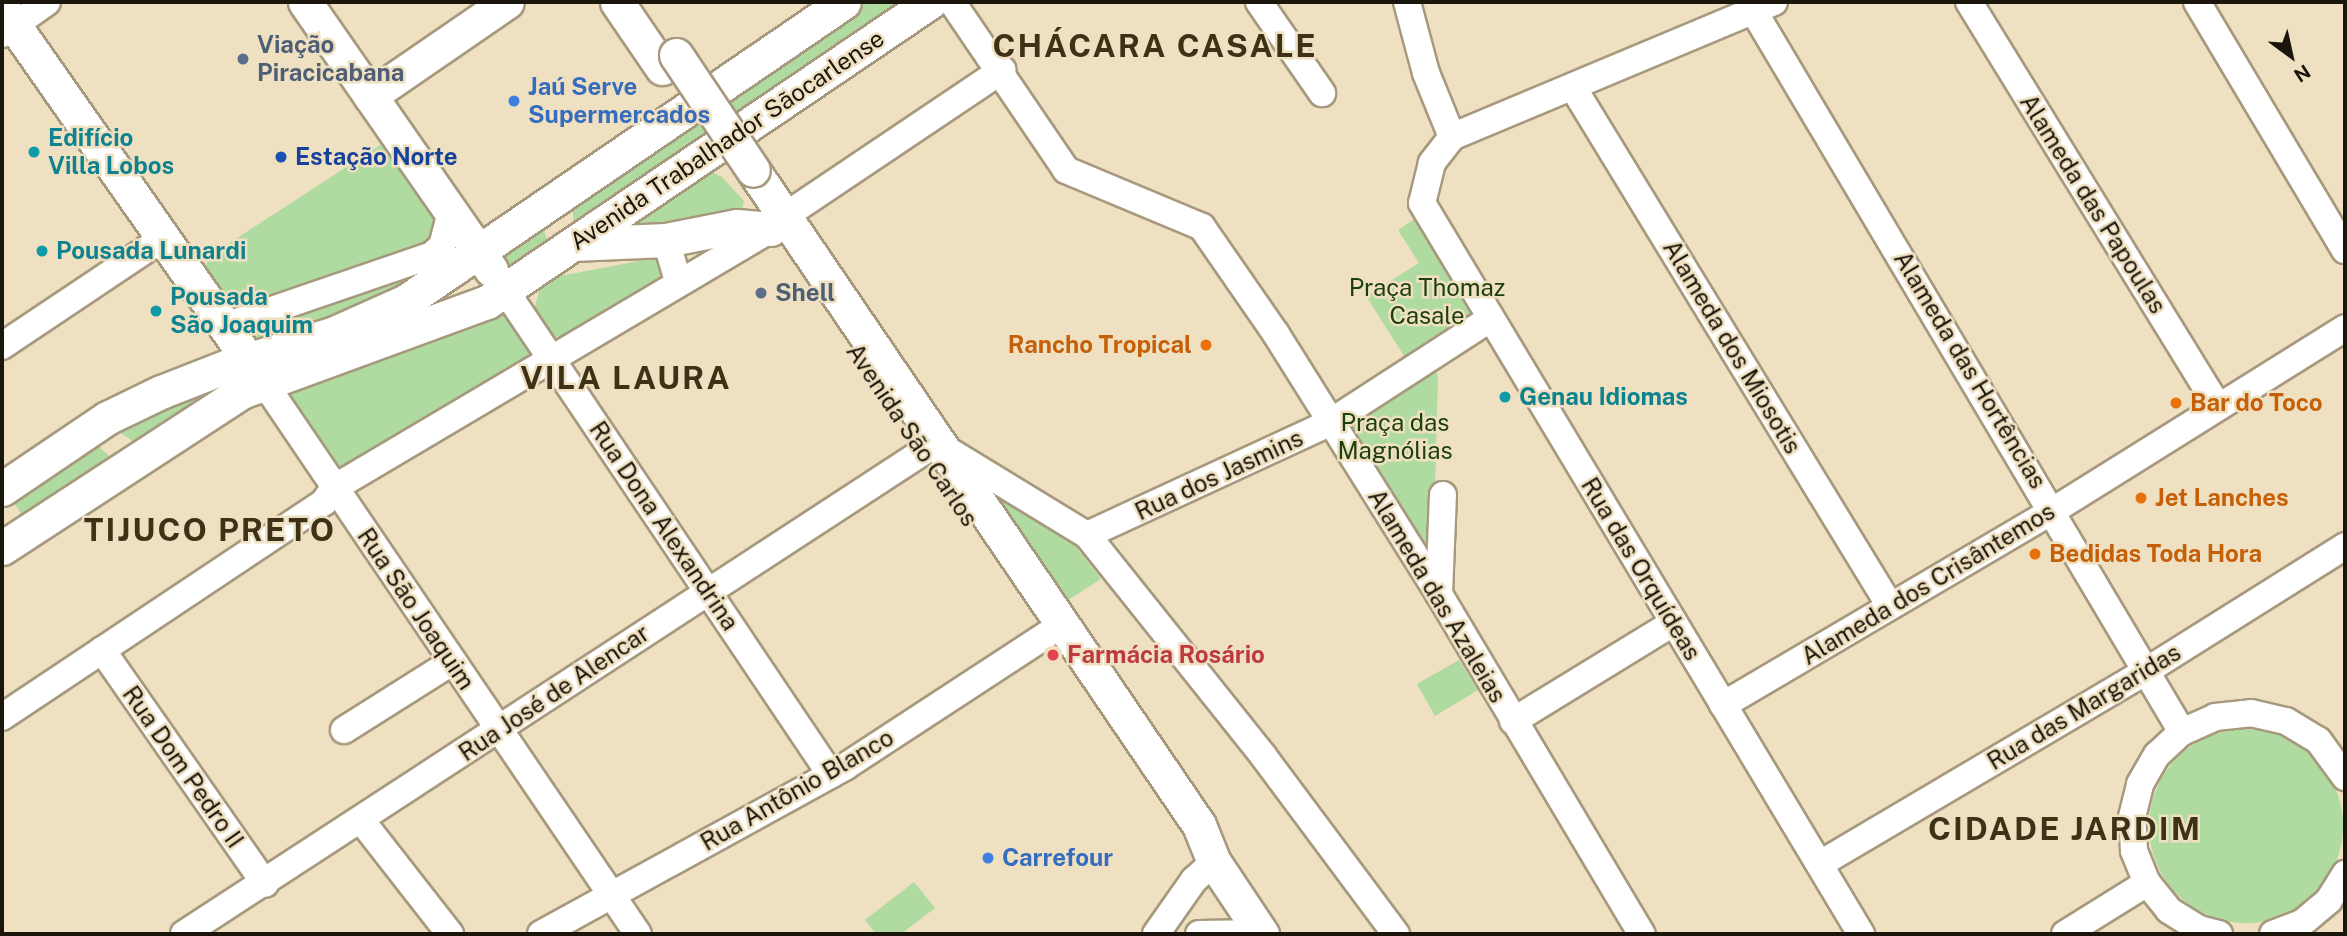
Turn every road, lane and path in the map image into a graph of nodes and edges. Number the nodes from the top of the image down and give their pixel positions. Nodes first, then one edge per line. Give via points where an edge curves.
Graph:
1 (47, 2) edge
2 (305, 2) edge
3 (507, 2) edge
4 (617, 2) edge
5 (642, 2) edge
6 (844, 2) edge
7 (930, 2) edge
8 (953, 2) edge
9 (1259, 2) edge
10 (1407, 2) edge
11 (1969, 2) edge
12 (2206, 5) edge
13 (1764, 6) edge
14 (6, 22) edge
15 (669, 61) junction
16 (1002, 70) junction
17 (1574, 89) junction
18 (1322, 93) dead end
19 (370, 96) junction
20 (1452, 137) junction
21 (565, 193) junction
22 (451, 212) junction
23 (778, 223) junction
24 (162, 239) junction
25 (666, 240) junction
26 (565, 249) junction
27 (2345, 250) edge
28 (478, 251) junction
29 (678, 281) junction
30 (505, 290) junction
31 (1490, 319) junction
32 (225, 326) junction
33 (2345, 328) edge
34 (2, 346) edge
35 (551, 356) junction
36 (256, 370) junction
37 (202, 375) junction
38 (2217, 405) junction
39 (107, 418) junction
40 (1329, 423) junction
41 (930, 447) junction
42 (132, 462) junction
43 (334, 488) junction
44 (2, 489) edge
45 (1443, 495) dead end
46 (2, 504) edge
47 (2054, 510) junction
48 (1087, 535) junction
49 (12, 541) edge
50 (2345, 546) edge
51 (708, 590) junction
52 (1439, 594) junction
53 (1890, 606) junction
54 (1673, 623) junction
55 (1046, 635) junction
56 (102, 650) junction
57 (453, 662) junction
58 (2146, 671) junction
59 (1723, 705) junction
60 (2, 717) edge
61 (1513, 721) junction
62 (344, 730) dead end
63 (500, 731) junction
64 (2182, 732) junction
65 (2344, 769) edge
66 (831, 775) junction
67 (361, 820) junction
68 (1214, 862) junction
69 (1820, 864) junction
70 (2345, 874) edge
71 (2147, 883) junction
72 (265, 884) junction
73 (612, 896) junction
74 (2305, 929) edge
75 (1250, 933) edge
76 (184, 934) edge
77 (450, 934) edge
78 (541, 934) edge
79 (638, 934) edge
80 (1156, 934) edge
81 (1199, 934) edge
82 (1396, 934) edge
83 (1643, 934) edge
84 (1861, 934) edge
85 (2065, 934) edge
86 (2219, 934) edge
87 (2273, 934) edge

1 - 14 street
2 - 19 main road, Rua Dona Alexandrina
3 - 19 main road
4 - 15 main road, Avenida São Carlos
5 - 15 main road, Avenida São Carlos
6 - 21 main road
7 - 26 main road, Avenida Trabalhador Sãocarlense
8 - 16 street
9 - 18 street
10 - 20 street via 1426,73
11 - 38 street, Alameda das Papoulas
12 - 27 street
13 - 17 street
13 - 47 street, Alameda das Hortências
14 - 24 main road, Rua São Joaquim
15 - 23 main road, Avenida São Carlos
16 - 23 street
16 - 40 street, Alameda das Azaleias via 1066,170 1202,227 1276,334
17 - 20 street
17 - 53 street, Alameda dos Miosotis
19 - 22 main road, Rua Dona Alexandrina
20 - 31 street, Rua das Orquídeas via 1432,163 1422,203
21 - 26 main road via 557,220
21 - 28 main road
22 - 28 main road, Rua Dona Alexandrina
22 - 32 street via 442,246 432,255
23 - 25 main road
23 - 29 street
23 - 41 main road, Avenida São Carlos
24 - 32 main road, Rua São Joaquim
24 - 34 street
25 - 26 main road
25 - 29 street
26 - 30 main road, Avenida Trabalhador Sãocarlense
28 - 30 main road, Rua Dona Alexandrina
28 - 36 main road via 381,315
29 - 35 street
30 - 35 street, Rua Dona Alexandrina
30 - 36 main road, Avenida Trabalhador Sãocarlense via 426,327
31 - 40 street, Rua dos Jasmins
31 - 54 street, Rua das Orquídeas
32 - 36 main road, Rua São Joaquim
32 - 37 main road
33 - 38 street, Alameda dos Crisântemos
35 - 43 street
35 - 51 street, Rua Dona Alexandrina
36 - 37 main road
36 - 42 main road
36 - 43 street, Rua São Joaquim
37 - 39 main road
38 - 47 street, Alameda dos Crisântemos
39 - 42 main road via 113,449
39 - 44 main road
40 - 48 street, Rua dos Jasmins
40 - 52 street, Alameda das Azaleias
41 - 48 street
41 - 51 street, Rua José de Alencar
41 - 55 main road, Avenida São Carlos
41 - 68 main road, Avenida São Carlos via 1199,825
42 - 49 main road
43 - 56 street via 324,502
43 - 57 street, Rua São Joaquim
45 - 52 street
46 - 49 main road
47 - 53 street, Alameda dos Crisântemos
47 - 58 street, Alameda das Hortências
48 - 82 street via 1264,757
50 - 58 street, Rua das Margaridas
51 - 63 street, Rua José de Alencar
51 - 66 street, Rua Dona Alexandrina
52 - 61 street, Alameda das Azaleias
53 - 59 street, Alameda dos Crisântemos
54 - 59 street, Rua das Orquídeas
54 - 61 street
55 - 66 street, Rua Antônio Blanco
55 - 68 main road, Avenida São Carlos via 1181,837
56 - 60 street
56 - 72 street, Rua Dom Pedro II
57 - 62 street
57 - 63 street, Rua São Joaquim
58 - 64 street, Alameda das Hortências
58 - 69 street, Rua das Margaridas
59 - 69 street, Rua das Orquídeas
61 - 83 street, Alameda das Azaleias
63 - 67 street, Rua José de Alencar
63 - 73 street, Rua São Joaquim
64 - 65 street via 2215,717 2251,713 2287,721 2318,740
64 - 71 street via 2157,755 2132,817 2134,851
66 - 73 street, Rua Antônio Blanco
67 - 72 street, Rua José de Alencar
67 - 77 street
68 - 75 main road, Avenida São Carlos
68 - 80 street via 1194,880
69 - 84 street, Rua das Orquídeas
70 - 74 street
71 - 85 street
71 - 86 street via 2169,910 2199,929
72 - 76 street, Rua José de Alencar
73 - 78 street, Rua Antônio Blanco
73 - 79 street, Rua São Joaquim
74 - 87 street
75 - 81 street

